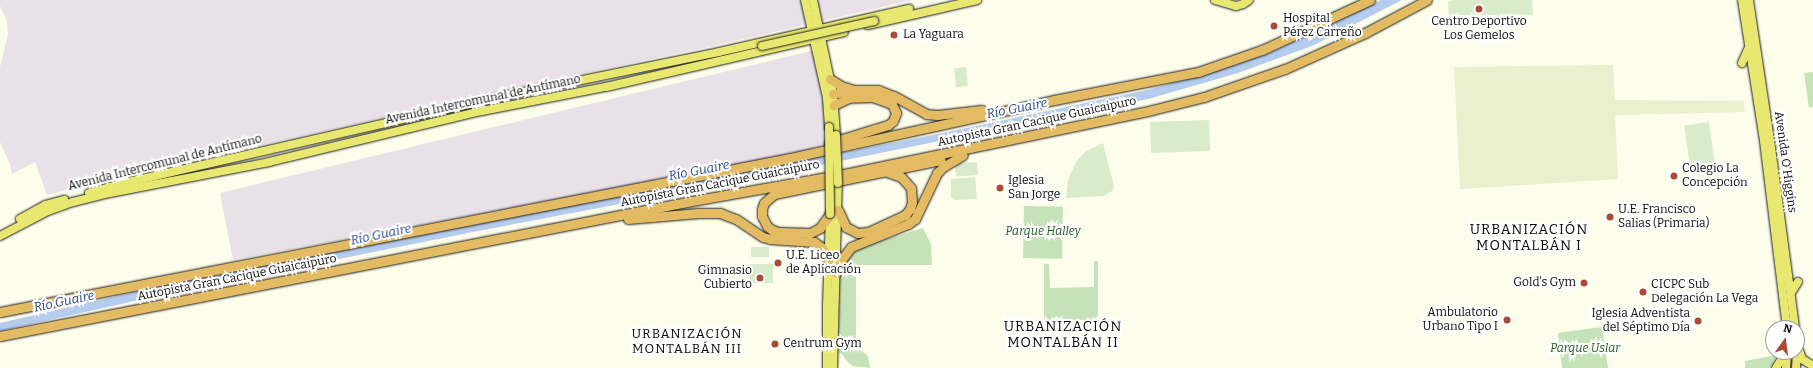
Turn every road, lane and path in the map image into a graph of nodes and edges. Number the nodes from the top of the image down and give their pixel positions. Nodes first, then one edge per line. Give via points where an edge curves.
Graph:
1 (805, 0) edge
2 (813, 0) edge
3 (952, 0) edge
4 (977, 0) edge
5 (1215, 0) edge
6 (1249, 0) edge
7 (1370, 0) edge
8 (1427, 0) edge
9 (1742, 0) edge
10 (1748, 0) edge
11 (914, 11) junction
12 (815, 29) junction
13 (817, 38) junction
14 (1749, 46) junction
15 (720, 56) junction
16 (1742, 63) dead end
17 (830, 79) junction
18 (852, 90) junction
19 (830, 96) junction
20 (1039, 104) junction
21 (834, 105) junction
22 (833, 127) junction
23 (1057, 130) junction
24 (963, 155) junction
25 (790, 158) junction
26 (885, 172) junction
27 (844, 174) junction
28 (834, 212) junction
29 (592, 221) junction
30 (0, 230) edge
31 (0, 236) edge
32 (830, 259) junction
33 (836, 273) junction
34 (1798, 282) dead end
35 (1791, 293) junction
36 (0, 312) edge
37 (1787, 320) edge
38 (1794, 320) edge
39 (0, 336) edge
40 (1804, 360) edge
41 (1813, 366) edge
42 (827, 368) edge
43 (833, 368) edge

1 - 12 main road
2 - 12 main road
3 - 11 main road, Avenida Intercomunal de Antímano
4 - 11 main road, Avenida Intercomunal de Antímano
5 - 6 main road via 1236,6
7 - 20 highway, Autopista Gran Cacique Guaicaipuro via 1262,50 1198,72
8 - 23 highway, Autopista Gran Cacique Guaicaipuro via 1285,69 1211,95
9 - 14 main road, Avenida O'Higgins
10 - 35 main road, Avenida O'Higgins
11 - 12 main road, Avenida Intercomunal de Antímano
11 - 13 main road, Avenida Intercomunal de Antímano
11 - 15 main road, bridge
12 - 13 main road
12 - 15 main road, Avenida Intercomunal de Antímano
13 - 15 main road, Avenida Intercomunal de Antímano
13 - 17 main road
13 - 19 main road
14 - 16 main road
14 - 37 main road, Avenida O'Higgins
15 - 30 main road, Avenida Intercomunal de Antímano via 503,96 116,185 45,206
15 - 31 main road, Avenida Intercomunal de Antímano via 606,87 489,109 269,162 73,202 48,211
17 - 18 highway
17 - 19 main road
18 - 19 highway
18 - 20 highway via 886,92 926,114 937,115 1024,103
19 - 21 main road
19 - 22 main road
20 - 25 highway, Autopista Gran Cacique Guaicaipuro
21 - 22 main road
21 - 25 highway via 849,98 873,97 892,104 896,113 893,122 888,125 856,133
22 - 28 main road, bridge
23 - 24 highway
23 - 27 highway, Autopista Gran Cacique Guaicaipuro
24 - 26 highway
24 - 33 highway via 936,173 915,219 851,247
25 - 36 highway, Autopista Gran Cacique Guaicaipuro
26 - 27 highway
26 - 28 highway via 901,177 911,188 912,202 905,216 868,232 858,233 846,227
26 - 28 highway via 774,194 764,203 762,216 772,230 804,234 816,231
27 - 29 highway, Autopista Gran Cacique Guaicaipuro
28 - 32 main road
28 - 33 main road
29 - 32 highway via 720,213 736,219 763,237 814,242 823,248
29 - 39 highway, Autopista Gran Cacique Guaicaipuro
32 - 42 main road
33 - 43 main road
34 - 35 main road
35 - 38 main road, Avenida O'Higgins
40 - 41 main road

